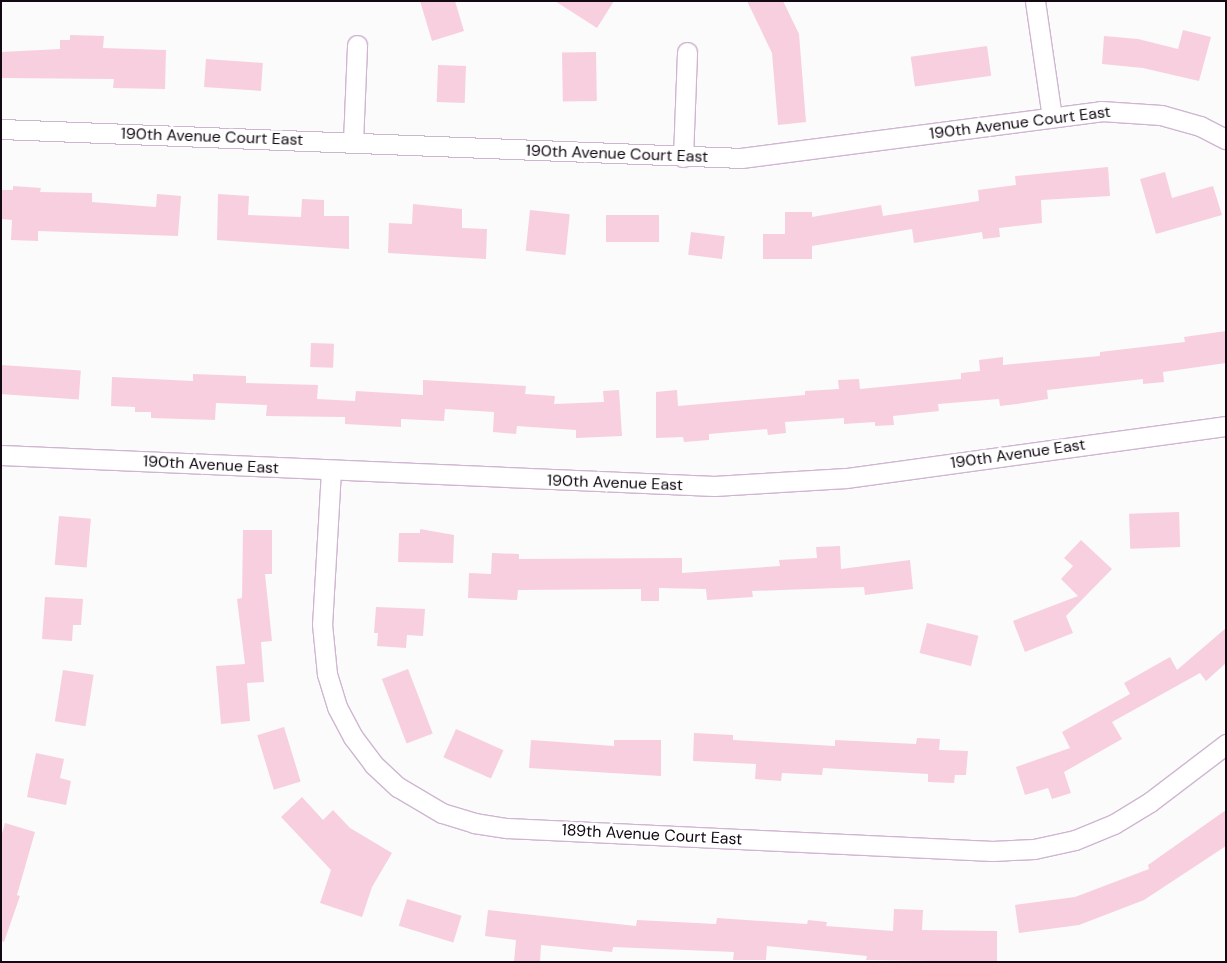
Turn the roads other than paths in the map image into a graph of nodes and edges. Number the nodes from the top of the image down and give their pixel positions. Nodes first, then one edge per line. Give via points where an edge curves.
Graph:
1 (1035, 1) edge
2 (357, 45) dead end
3 (687, 52) dead end
4 (1052, 117) junction
5 (1, 129) edge
6 (1226, 139) edge
7 (353, 142) junction
8 (683, 157) junction
9 (1226, 426) edge
10 (1, 455) edge
11 (330, 470) junction
12 (1226, 744) edge

1 - 4 street
2 - 7 street
3 - 8 street
4 - 6 street, 190th Avenue Court East via 1101,111 1141,112 1181,120
4 - 8 street, 190th Avenue Court East via 799,152 741,158
5 - 7 street, 190th Avenue Court East
7 - 8 street, 190th Avenue Court East
9 - 11 street, 190th Avenue East via 793,483 668,486
10 - 11 street, 190th Avenue East
11 - 12 street, 189th Avenue Court East via 322,624 327,674 337,707 373,764 398,787 442,813 474,823 507,828 992,852 1034,849 1075,840 1114,824 1150,802

